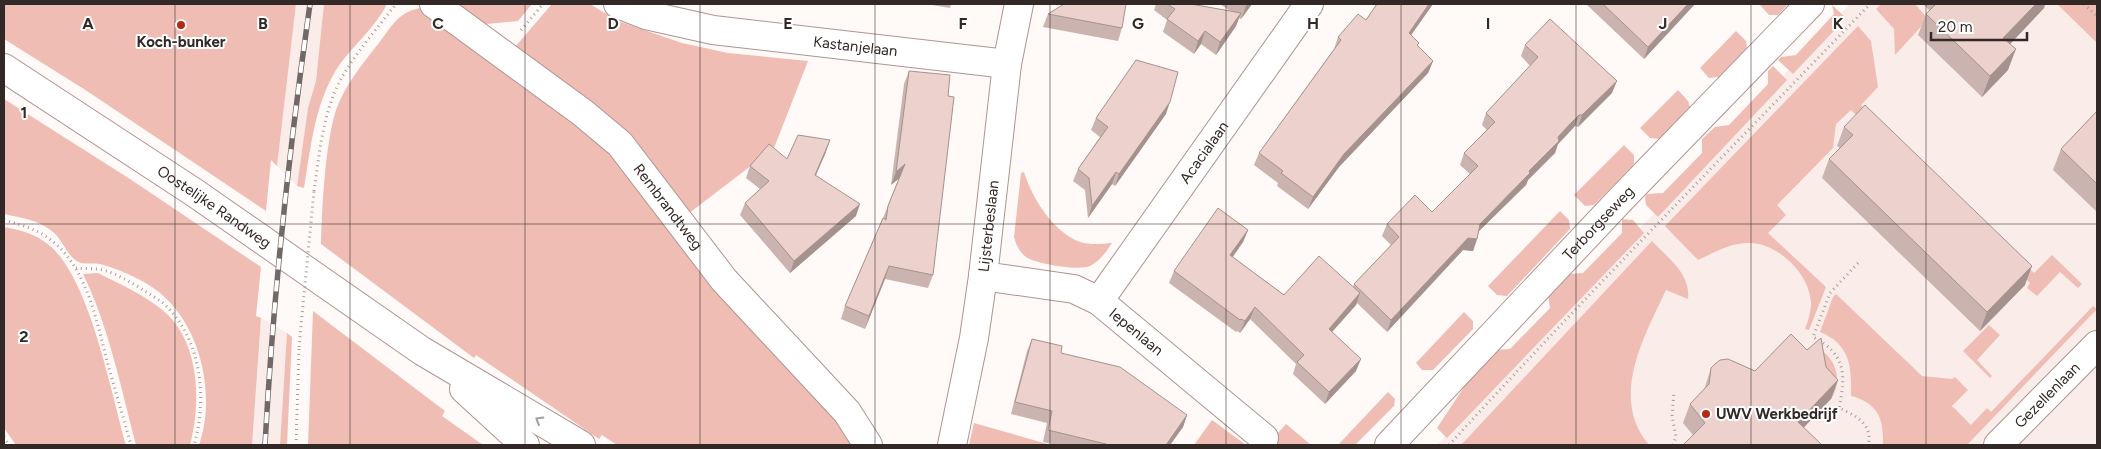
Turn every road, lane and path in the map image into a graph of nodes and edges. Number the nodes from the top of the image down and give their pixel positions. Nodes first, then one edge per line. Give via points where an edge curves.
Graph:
1 (396, 4) edge
2 (434, 4) edge
3 (618, 4) edge
4 (1019, 4) edge
5 (1309, 4) edge
6 (1810, 4) edge
7 (1870, 4) edge
8 (2084, 4) edge
9 (2097, 16) edge
10 (1007, 64) junction
11 (4, 68) edge
12 (4, 220) edge
13 (1858, 263) dead end
14 (76, 268) junction
15 (984, 276) junction
16 (1099, 301) junction
17 (2097, 345) edge
18 (422, 351) junction
19 (1674, 392) dead end
20 (4, 437) edge
21 (1264, 438) dead end
22 (9, 445) edge
23 (131, 445) edge
24 (194, 445) edge
25 (296, 445) edge
26 (525, 445) edge
27 (582, 445) edge
28 (868, 445) edge
29 (952, 445) edge
30 (1389, 445) edge
31 (1449, 445) edge
32 (1672, 445) edge
33 (1868, 445) edge
34 (1998, 445) edge

1 - 25 path, bridge via 345,73 331,102 324,130 314,191 299,346
2 - 28 street, Rembrandtweg via 583,113 620,144 724,280 847,412
3 - 10 street, Kastanjelaan via 646,16 713,30
4 - 10 street, Lijsterbeslaan
5 - 16 street, Acacialaan
6 - 30 street, Terborgseweg
7 - 31 path
8 - 9 path
10 - 15 street, Lijsterbeslaan
11 - 18 street, Oostelijke Randweg via 195,193
12 - 14 path via 42,234 58,246
13 - 33 path via 1830,293 1813,336 1833,350 1841,365 1844,385 1839,408 1856,415 1866,426
14 - 23 path via 94,312
14 - 24 path via 102,270 135,285 162,303 186,333 200,381 201,403
15 - 16 street, Iepenlaan via 1074,289
15 - 29 street, Lijsterbeslaan
16 - 21 street, Iepenlaan
17 - 34 street, Gezellenlaan
18 - 26 street, Oostelijke Randweg
27 -> 18 street, Oostelijke Randweg
19 - 32 path via 1672,416 1676,437
20 - 22 path

